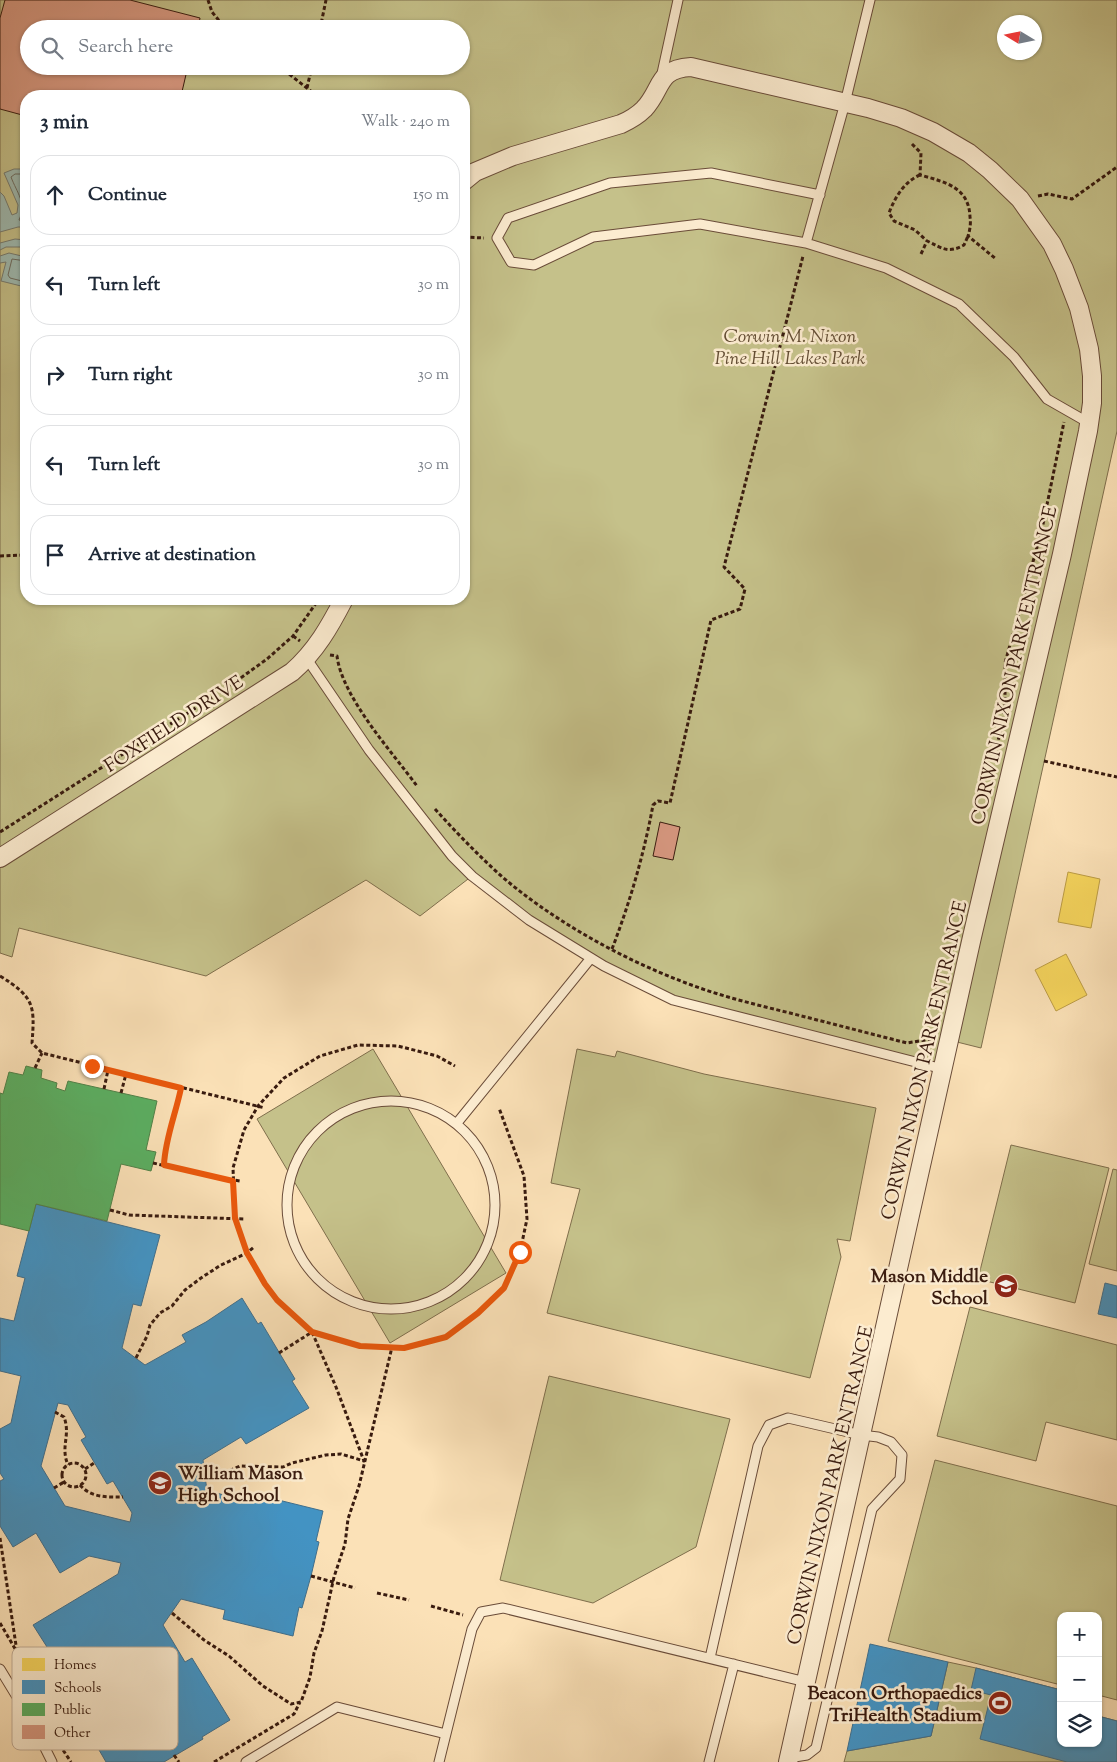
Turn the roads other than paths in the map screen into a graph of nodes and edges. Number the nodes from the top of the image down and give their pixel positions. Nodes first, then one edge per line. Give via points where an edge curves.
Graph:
1 (678, 0) edge
2 (870, 0) edge
3 (660, 82) junction
4 (845, 103) junction
5 (470, 176) edge
6 (820, 196) junction
7 (806, 244) junction
8 (1089, 423) junction
9 (341, 605) edge
10 (307, 659) junction
11 (0, 858) edge
12 (591, 958) junction
13 (943, 1069) junction
14 (457, 1123) junction
15 (861, 1435) junction
16 (710, 1658) junction
17 (734, 1664) junction
18 (0, 1670) edge
19 (806, 1682) junction
20 (12, 1689) edge
21 (446, 1734) junction
22 (46, 1750) edge
23 (789, 1760) edge
24 (52, 1762) edge
25 (246, 1762) edge
26 (440, 1762) edge
27 (709, 1762) edge

1 - 3 lane
2 - 4 lane
3 - 4 street, CORWIN NIXON PARK ENTRANCE via 678,68 691,67
3 - 5 street, CORWIN NIXON PARK ENTRANCE via 646,107 621,124 513,156
4 - 6 lane
4 - 8 street, CORWIN NIXON PARK ENTRANCE via 908,121 933,132 976,159 1020,200 1052,244 1079,308 1092,376
6 - 7 lane
6 - 7 lane via 711,173 610,183 508,218 498,238 511,262 534,264 593,237 700,224
7 - 8 lane via 886,268 959,304 1014,356 1047,399
8 - 13 street, CORWIN NIXON PARK ENTRANCE via 1060,564
9 - 10 street, FOXFIELD DRIVE
10 - 11 street, FOXFIELD DRIVE via 292,672
10 - 12 lane via 368,750 472,876 530,920
12 - 13 lane via 673,1000
12 - 14 lane
13 - 15 street, CORWIN NIXON PARK ENTRANCE
14 - 14 lane via 428,1106 386,1100 362,1104 331,1118 307,1141 291,1171 286,1204 291,1238 306,1268 331,1291 360,1305 391,1310 423,1305 452,1290 474,1268 490,1239 496,1208 492,1176 478,1147
15 - 16 lane via 788,1418 769,1425 758,1446
15 - 19 street, CORWIN NIXON PARK ENTRANCE
15 - 23 lane via 878,1436 891,1442 902,1455 900,1479 872,1509 816,1748
16 - 17 lane
16 - 21 lane via 503,1608 481,1612 472,1629
17 - 19 lane
17 - 27 lane
18 - 20 lane
19 - 23 street, CORWIN NIXON PARK ENTRANCE
21 - 25 lane via 337,1707
21 - 26 lane
22 - 24 lane

